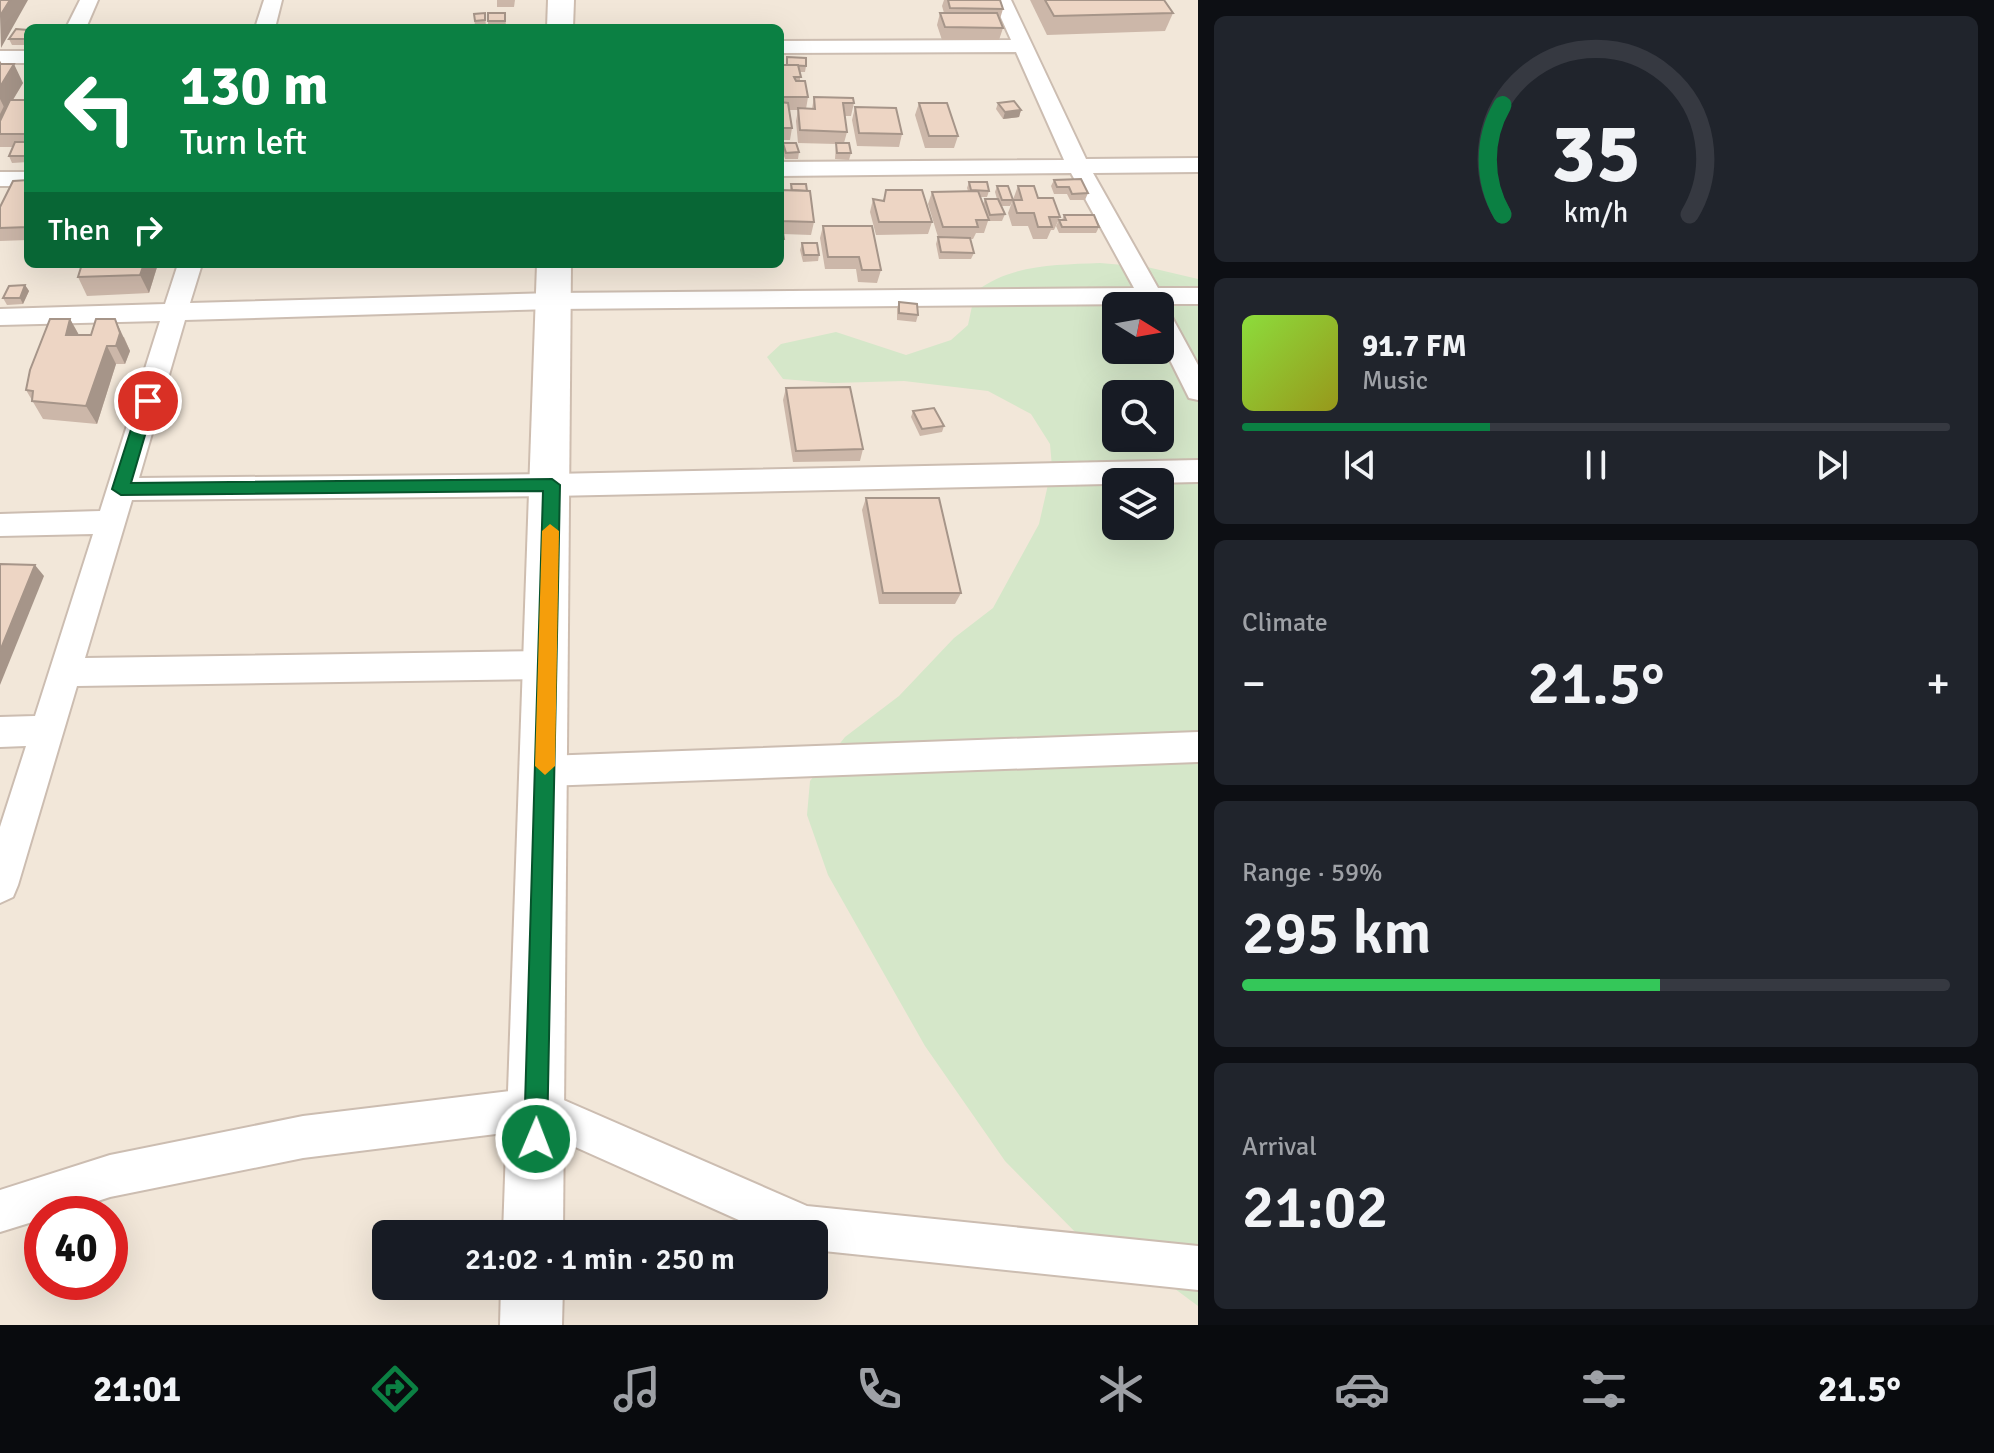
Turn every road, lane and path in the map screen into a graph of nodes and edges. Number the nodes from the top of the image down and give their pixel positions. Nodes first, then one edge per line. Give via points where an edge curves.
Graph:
1 (89, 0) edge
2 (273, 0) edge
3 (561, 0) edge
4 (1002, 0) edge
5 (78, 24) edge
6 (266, 24) edge
7 (560, 24) edge
8 (1023, 46) junction
9 (784, 47) edge
10 (0, 57) edge
11 (24, 57) edge
12 (1198, 165) edge
13 (1078, 166) junction
14 (784, 169) edge
15 (0, 179) edge
16 (24, 179) edge
17 (189, 268) edge
18 (554, 283) edge
19 (1149, 292) edge
20 (1198, 296) edge
21 (1174, 301) edge
22 (1102, 303) edge
23 (175, 312) junction
24 (0, 317) edge
25 (1174, 342) edge
26 (1198, 391) edge
27 (1198, 471) edge
28 (552, 485) junction
29 (121, 489) junction
30 (110, 522) junction
31 (0, 525) edge
32 (547, 665) junction
33 (65, 672) junction
34 (47, 731) junction
35 (0, 732) edge
36 (1198, 747) edge
37 (545, 771) junction
38 (0, 885) edge
39 (536, 1108) junction
40 (0, 1211) edge
41 (533, 1220) edge
42 (1198, 1268) edge
43 (532, 1300) edge
44 (531, 1325) edge

1 - 5 street
2 - 6 street
3 - 7 street
4 - 8 street
8 - 9 street
8 - 13 street
10 - 11 street
12 - 13 street
13 - 14 street
13 - 19 street
15 - 16 street
17 - 23 street
18 - 22 street
18 - 23 street
18 - 28 street
20 - 21 street
23 - 24 street
23 - 29 street
25 - 26 street
27 - 28 street
28 - 29 street
28 - 32 street
29 - 30 street
30 - 31 street
30 - 33 street
32 - 33 street
32 - 37 street
33 - 34 street
34 - 35 street
34 - 38 street
36 - 37 street
37 - 39 street
39 - 40 street via 303,1137 110,1176
39 - 41 street
39 - 42 street via 806,1228
43 - 44 street

